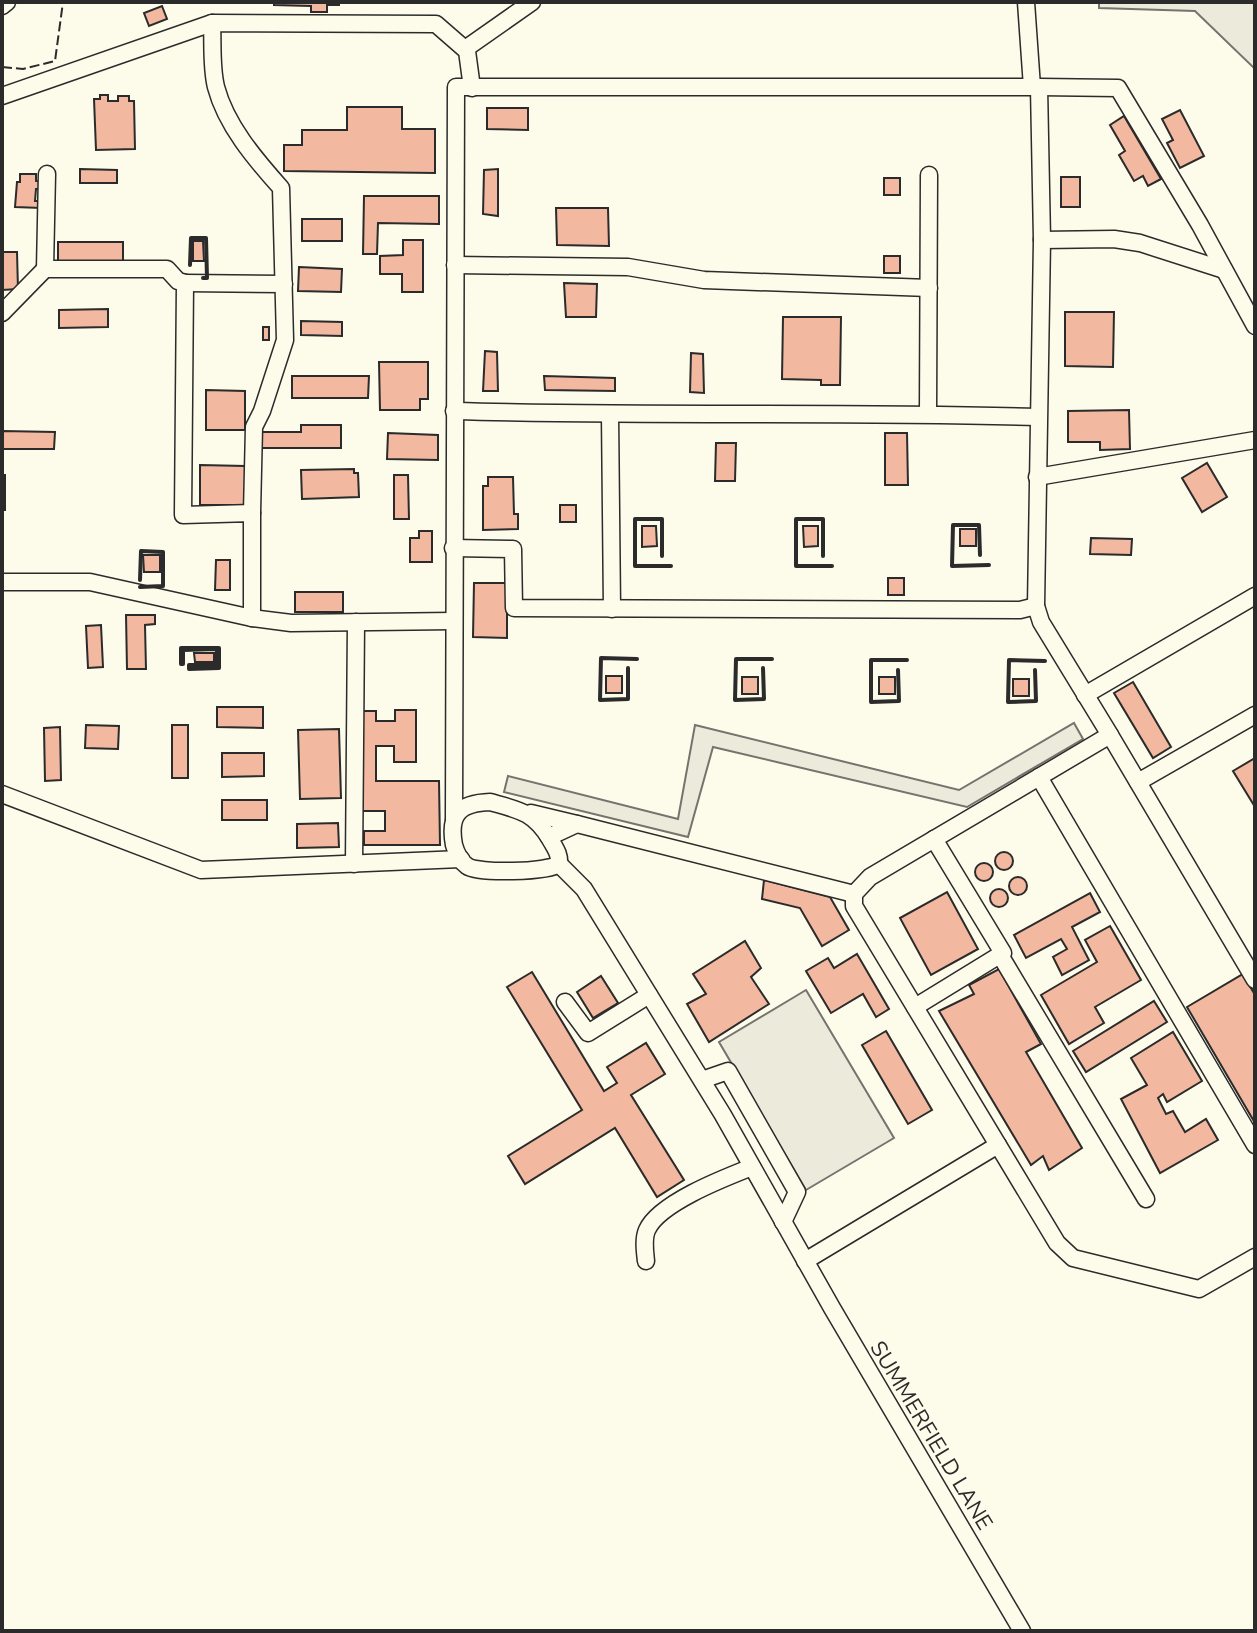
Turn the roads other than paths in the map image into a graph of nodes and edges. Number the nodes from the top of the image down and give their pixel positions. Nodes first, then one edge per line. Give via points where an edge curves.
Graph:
1 (532, 2) edge
2 (1026, 2) edge
3 (212, 23) junction
4 (465, 49) junction
5 (1035, 87) junction
6 (472, 88) junction
7 (2, 96) edge
8 (47, 174) dead end
9 (929, 175) dead end
10 (1042, 240) junction
11 (455, 265) junction
12 (45, 269) junction
13 (1224, 270) junction
14 (185, 283) junction
15 (284, 284) junction
16 (929, 288) junction
17 (2, 313) edge
18 (1255, 326) edge
19 (454, 411) junction
20 (610, 414) junction
21 (928, 414) junction
22 (1038, 417) junction
23 (1255, 440) edge
24 (1037, 477) junction
25 (252, 513) junction
26 (453, 548) junction
27 (2, 582) edge
28 (1255, 596) edge
29 (1036, 606) junction
30 (612, 609) junction
31 (252, 618) junction
32 (453, 621) junction
33 (356, 622) junction
34 (1085, 695) junction
35 (1255, 715) edge
36 (1110, 735) junction
37 (452, 773) junction
38 (1039, 777) junction
39 (1138, 782) junction
40 (2, 794) edge
41 (490, 802) junction
42 (526, 812) junction
43 (454, 819) junction
44 (577, 824) junction
45 (549, 837) junction
46 (934, 839) junction
47 (461, 859) junction
48 (354, 864) junction
49 (559, 864) junction
50 (854, 894) junction
51 (1000, 955) junction
52 (1255, 980) edge
53 (649, 995) junction
54 (565, 1002) dead end
55 (915, 1007) junction
56 (702, 1080) junction
57 (998, 1145) junction
58 (1255, 1145) edge
59 (752, 1167) junction
60 (1146, 1199) dead end
61 (783, 1222) junction
62 (1255, 1257) edge
63 (646, 1261) dead end
64 (805, 1261) junction
65 (1022, 1631) edge

1 - 4 street
2 - 5 street
3 - 4 street via 436,24
3 - 7 street
3 - 15 street via 215,84 226,116 281,188
4 - 6 street
5 - 6 street
5 - 10 street
5 - 13 street via 1118,88
6 - 11 street via 456,87
8 - 12 street
9 - 16 street
10 - 13 street via 1140,243
10 - 22 street
11 - 16 street via 628,267 704,280
11 - 19 street
12 - 14 street via 167,269
12 - 17 street
13 - 18 street
14 - 15 street
14 - 25 street via 183,515
15 - 25 street via 285,340 254,427
16 - 21 street
19 - 20 street
19 - 26 street
20 - 21 street
20 - 30 street
21 - 22 street
22 - 24 street
23 - 24 street
24 - 29 street
25 - 31 street
26 - 30 street via 513,549 514,608
26 - 32 street
27 - 31 street via 90,582
28 - 34 street
29 - 30 street
29 - 34 street
31 - 33 street
32 - 33 street
32 - 37 street
33 - 48 street
34 - 36 street
35 - 39 street
36 - 38 street
36 - 39 street
37 - 41 street via 460,796
37 - 43 street
38 - 46 street
38 - 58 street
39 - 52 street
40 - 48 street via 201,870
41 - 42 street
41 - 43 street via 472,803
42 - 44 street
42 - 45 street
43 - 47 street via 452,832
44 - 45 street
44 - 50 street
45 - 49 street
46 - 50 street via 870,877
46 - 51 street
47 - 48 street
47 - 49 street via 474,869 549,869
49 - 53 street, SUMMERFIELD LANE via 584,889
50 - 55 street via 854,906
51 - 55 street
51 - 60 street
53 - 54 street via 588,1033
53 - 56 street, SUMMERFIELD LANE
55 - 57 street
56 - 59 street, SUMMERFIELD LANE
56 - 61 street via 728,1071 797,1192
57 - 62 street via 1057,1243 1073,1258 1199,1289
57 - 64 street
59 - 61 street, SUMMERFIELD LANE
59 - 63 street via 713,1182 654,1217 645,1234
61 - 64 street, SUMMERFIELD LANE
64 - 65 street, SUMMERFIELD LANE

